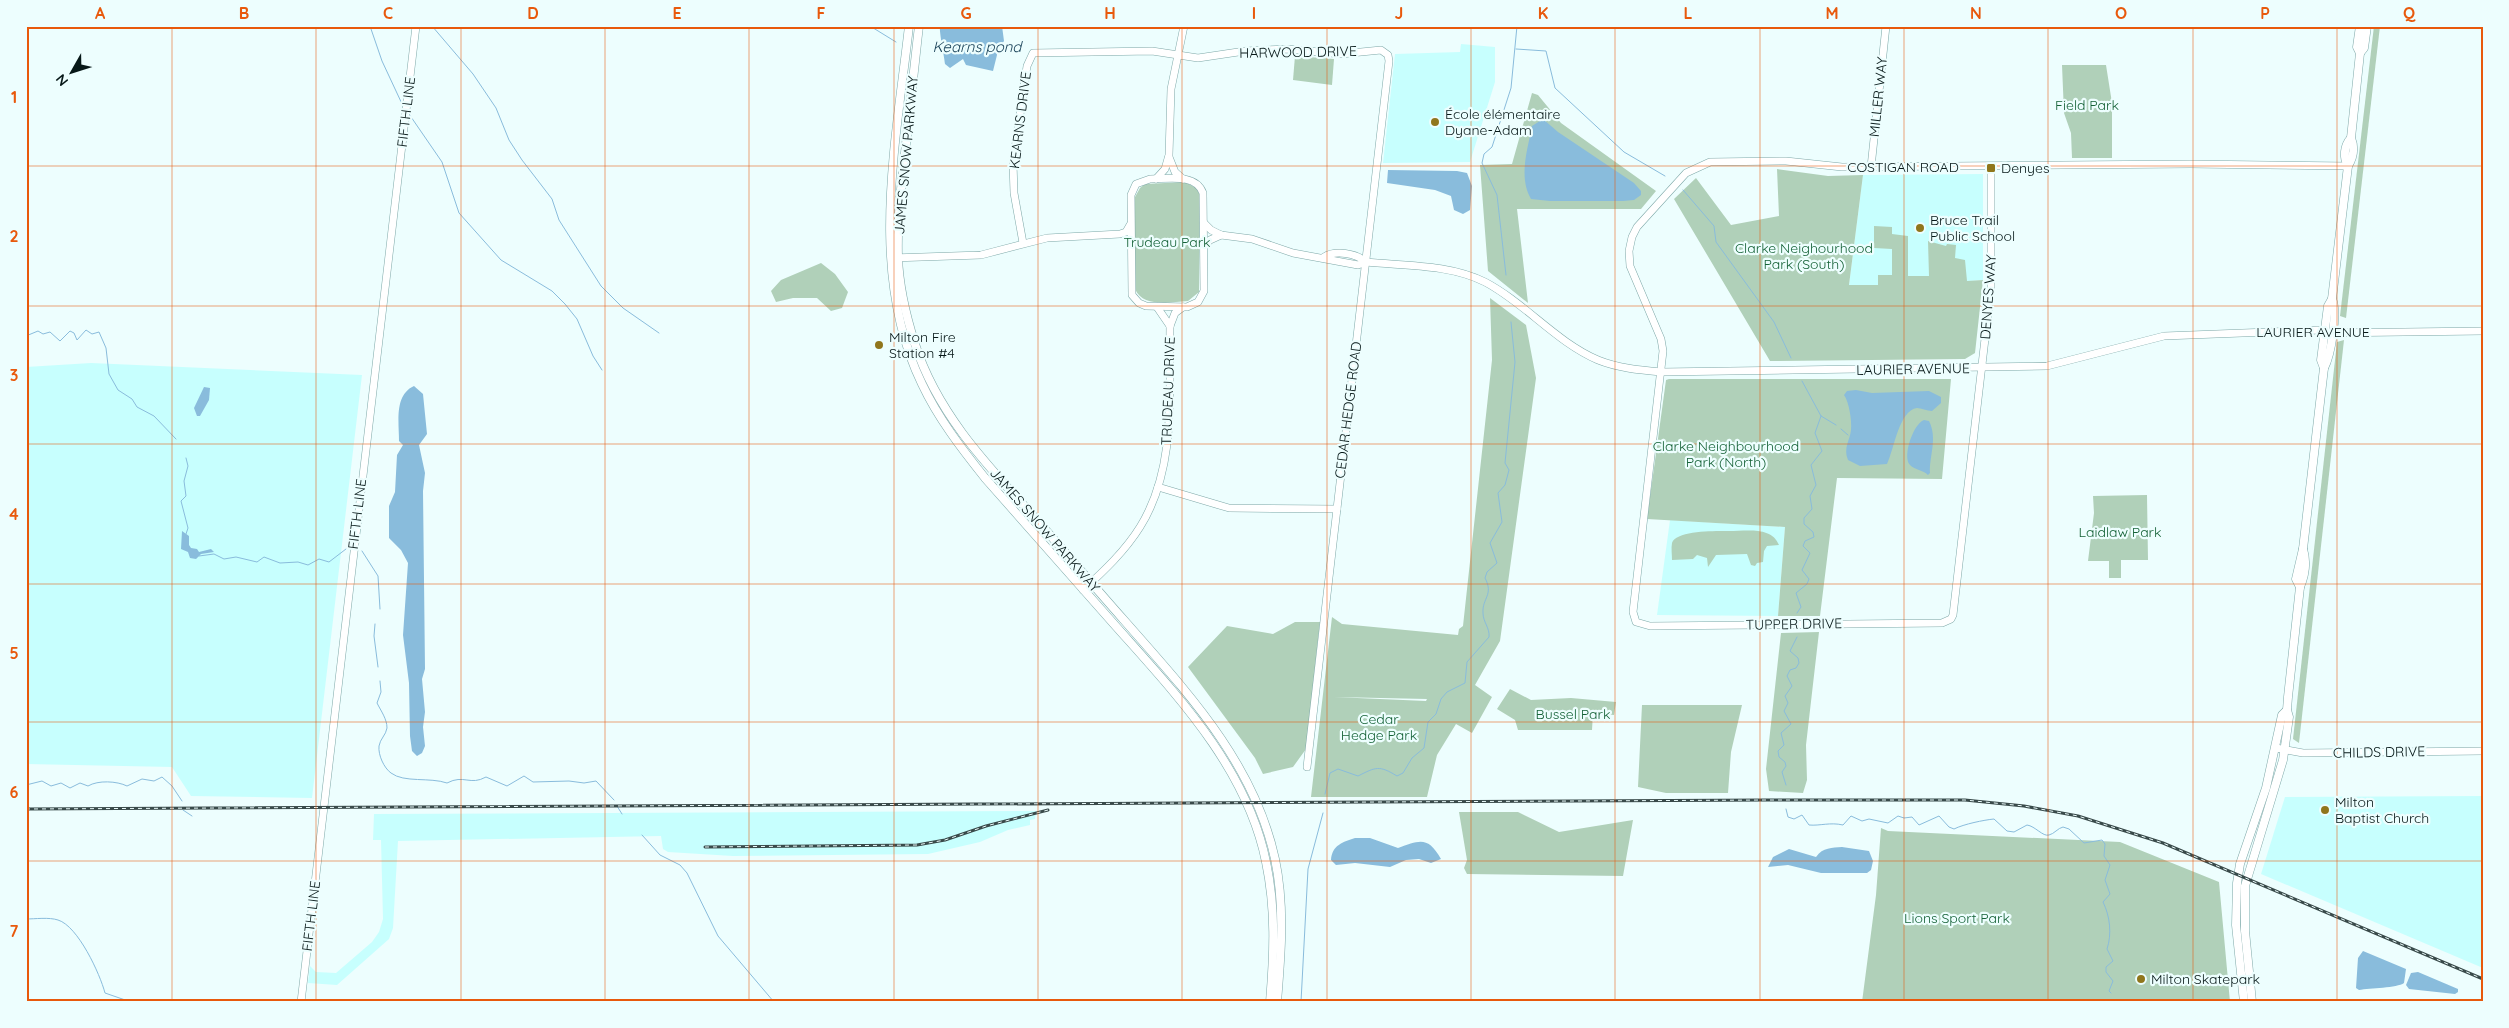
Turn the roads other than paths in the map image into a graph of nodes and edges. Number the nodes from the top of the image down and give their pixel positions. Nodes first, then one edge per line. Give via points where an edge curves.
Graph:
1 (416, 26) edge
2 (909, 26) edge
3 (919, 26) edge
4 (1184, 26) edge
5 (1886, 26) edge
6 (2360, 26) edge
7 (2367, 26) edge
8 (2360, 53) junction
9 (1387, 54) joint
10 (1178, 55) junction
11 (1169, 155) junction
12 (1991, 166) junction
13 (2348, 166) junction
14 (1870, 167) junction
15 (1156, 179) junction
16 (1183, 179) junction
17 (1131, 223) junction
18 (1204, 223) junction
19 (1221, 235) junction
20 (1110, 236) junction
21 (1023, 243) junction
22 (1204, 246) junction
23 (1131, 249) junction
24 (894, 258) junction
25 (1366, 262) junction
26 (1157, 307) junction
27 (1183, 307) junction
28 (1170, 326) junction
29 (2483, 331) edge
30 (2328, 333) junction
31 (1982, 367) junction
32 (1661, 372) junction
33 (1158, 487) junction
34 (1337, 509) junction
35 (1091, 582) junction
36 (1083, 590) junction
37 (2280, 749) junction
38 (2483, 751) edge
39 (1307, 767) dead end
40 (301, 1002) edge
41 (1270, 1002) edge
42 (1277, 1002) edge
43 (2244, 1002) edge
44 (2252, 1002) edge

1 - 40 street, FIFTH LINE
2 - 24 main road, JAMES SNOW PARKWAY via 890,233
3 - 24 main road, JAMES SNOW PARKWAY
4 - 10 street, TRUDEAU DRIVE
5 - 14 street, MILLER WAY
6 - 8 main road via 2357,47
7 - 8 main road via 2364,48
8 - 13 main road via 2351,138 2346,144 2344,159
9 - 10 street, HARWOOD DRIVE via 1368,50 1341,54 1288,49 1245,51 1206,58
9 - 25 street, CEDAR HEDGE ROAD via 1389,60
10 - 11 street, TRUDEAU DRIVE via 1169,105
10 - 21 street, KEARNS DRIVE via 1152,51 1038,51 1029,57 1013,163 1014,193
11 - 15 street, TRUDEAU DRIVE via 1165,169
11 - 16 street, TRUDEAU DRIVE via 1175,172
12 - 13 street, COSTIGAN ROAD
12 - 14 street, COSTIGAN ROAD
12 - 31 street, DENYES WAY via 1992,287
13 - 30 main road via 2332,299 2335,305
14 - 32 street, COSTIGAN ROAD via 1733,161 1710,162 1686,173 1637,227 1629,250 1630,266 1661,339
15 - 16 street
15 - 17 street via 1142,180 1134,187
16 - 18 street, TRUDEAU DRIVE via 1193,180 1202,190
17 - 20 street via 1126,232
17 - 23 street
18 - 19 street
18 - 22 street, TRUDEAU DRIVE
19 - 22 street
19 - 25 street, LAURIER AVENUE via 1252,239 1331,261 1358,265
20 - 21 street via 1064,236
20 - 23 street via 1126,242
21 - 24 street via 981,255
22 - 27 street, TRUDEAU DRIVE via 1203,295 1195,304
23 - 26 street via 1132,295 1142,305
24 - 35 main road, JAMES SNOW PARKWAY via 916,346 926,373 951,416 990,469
24 - 36 main road, JAMES SNOW PARKWAY via 903,332 922,384 939,415 985,478
25 - 32 street, LAURIER AVENUE via 1467,275 1496,289 1591,356 1623,368
25 - 34 street, CEDAR HEDGE ROAD
26 - 27 street
26 - 28 street, TRUDEAU DRIVE
27 - 28 street, TRUDEAU DRIVE
28 - 33 street, TRUDEAU DRIVE via 1168,430
29 - 30 street, LAURIER AVENUE
30 - 31 street, LAURIER AVENUE via 2318,330 2164,336 2047,366
30 - 37 main road via 2328,360 2324,368 2303,549 2296,579 2300,587 2286,710 2289,717
31 - 32 street, LAURIER AVENUE
31 - 32 street, TUPPER DRIVE via 1954,615 1947,622 1931,623 1650,626 1636,622 1633,612
33 - 34 street via 1229,508
33 - 35 street, TRUDEAU DRIVE via 1140,527 1117,557
34 - 39 street, CEDAR HEDGE ROAD
35 - 36 street, TRUDEAU DRIVE
35 - 42 main road, JAMES SNOW PARKWAY via 1210,721 1252,792 1272,846 1279,885 1282,924
36 - 41 main road, JAMES SNOW PARKWAY via 1197,719 1242,797 1266,861 1275,917
37 - 38 street, CHILDS DRIVE via 2303,753
37 - 43 main road via 2240,864 2237,883 2236,925
37 - 44 main road via 2245,886 2245,931

